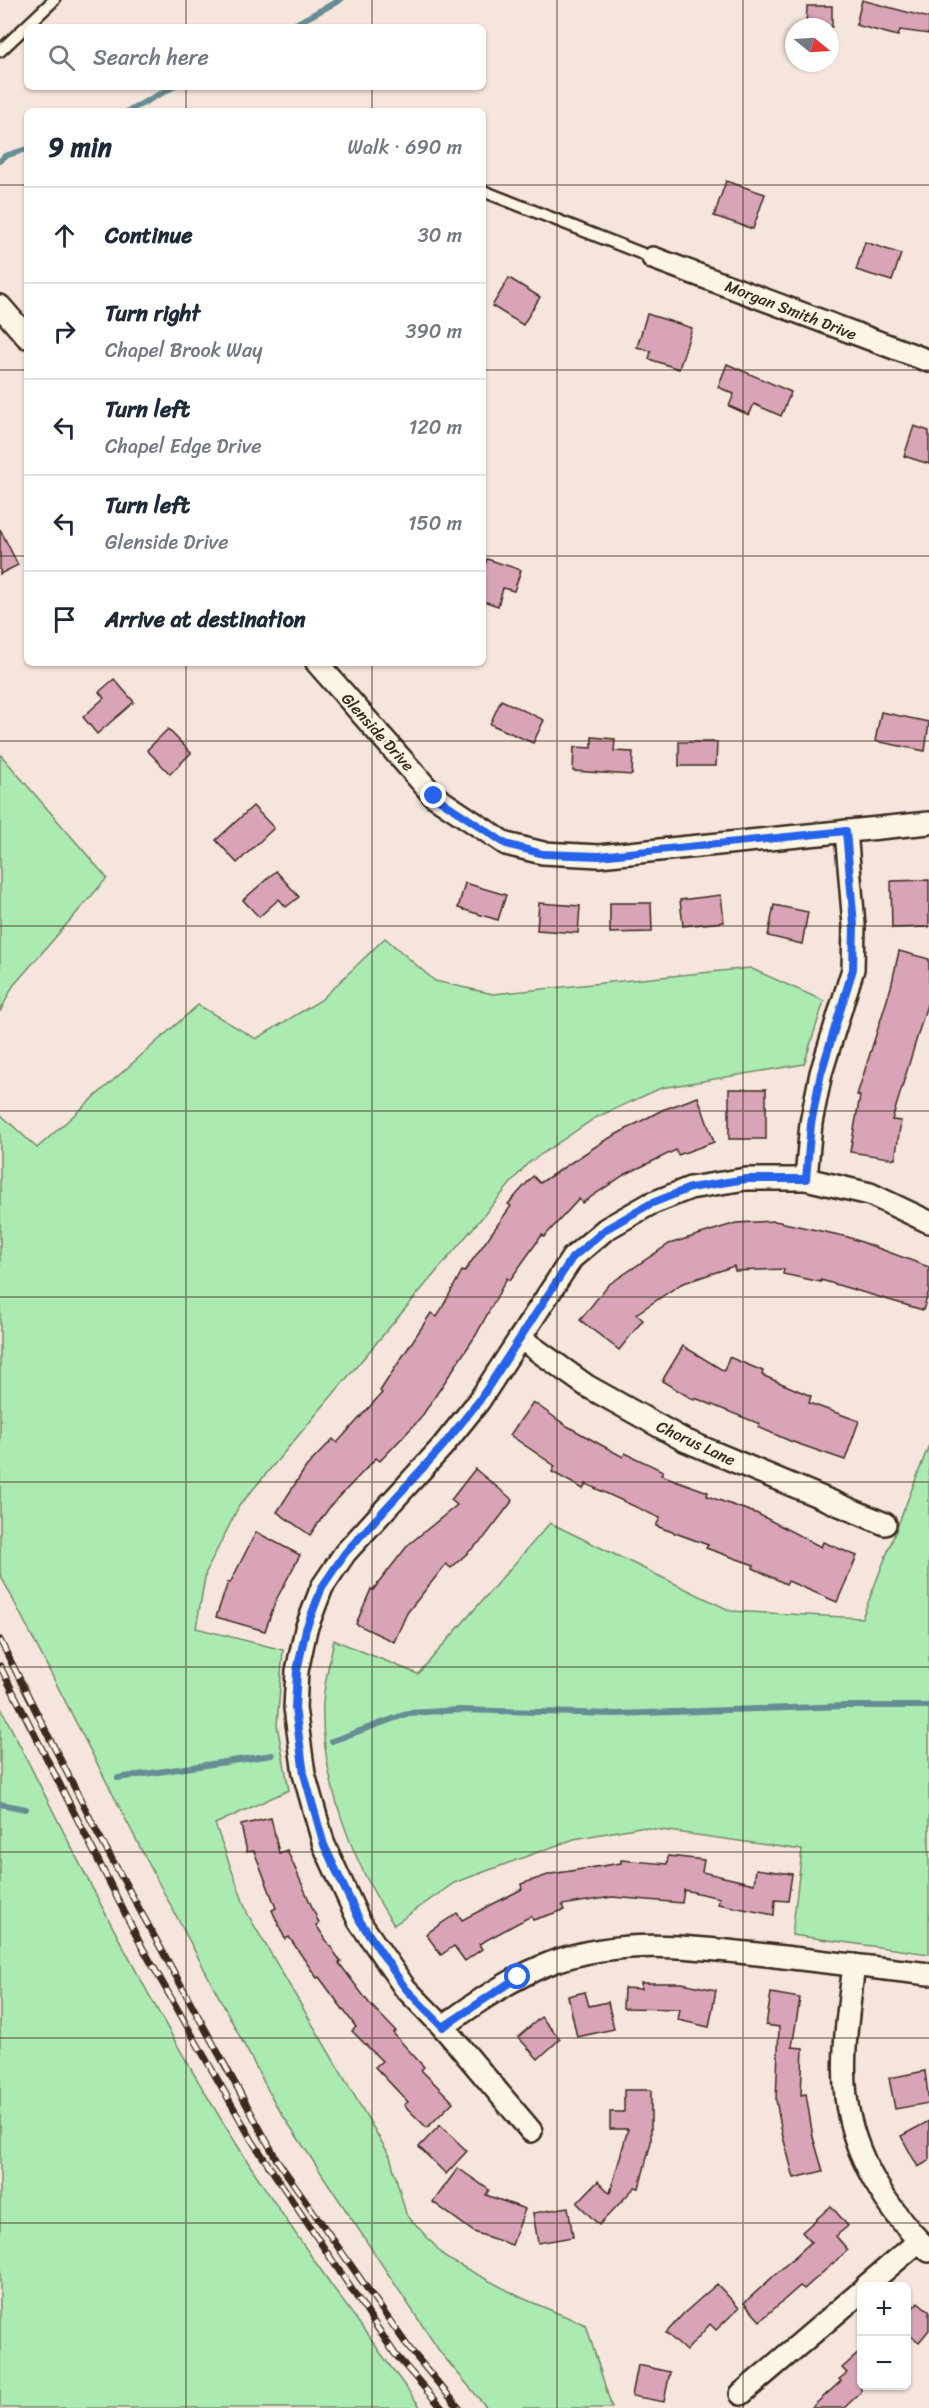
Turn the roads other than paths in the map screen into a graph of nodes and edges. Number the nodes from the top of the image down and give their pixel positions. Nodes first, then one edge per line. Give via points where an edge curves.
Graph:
1 (54, 0) edge
2 (29, 24) edge
3 (24, 28) edge
4 (0, 51) edge
5 (486, 192) edge
6 (653, 258) joint
7 (0, 306) edge
8 (24, 334) edge
9 (929, 362) edge
10 (320, 666) edge
11 (929, 823) edge
12 (846, 831) junction
13 (806, 1179) junction
14 (929, 1222) edge
15 (520, 1338) junction
16 (885, 1524) dead end
17 (854, 1965) junction
18 (929, 1974) edge
19 (443, 2027) junction
20 (531, 2131) dead end
21 (924, 2246) edge
22 (872, 2282) edge
23 (857, 2293) edge
24 (741, 2394) dead end

1 - 2 lane
3 - 4 lane
5 - 6 lane
6 - 9 street, Morgan Smith Drive
7 - 8 street
10 - 12 street, Glenside Drive via 434,796 506,844 543,854 599,856
11 - 12 street, Glenside Drive
12 - 13 street via 854,925 853,969 821,1073
13 - 14 street via 870,1194
13 - 15 street via 746,1179 690,1188 650,1204 606,1229 572,1258
15 - 16 street, Chorus Lane via 587,1386 684,1440
15 - 19 street via 479,1401 345,1553 322,1587 306,1629 297,1671 295,1708 304,1774 324,1845 360,1921 405,1988
17 - 18 street
17 - 19 street via 647,1945 592,1952 518,1977
17 - 21 street via 846,2030 846,2097 856,2143 896,2216
19 - 20 street
21 - 22 street
23 - 24 street

